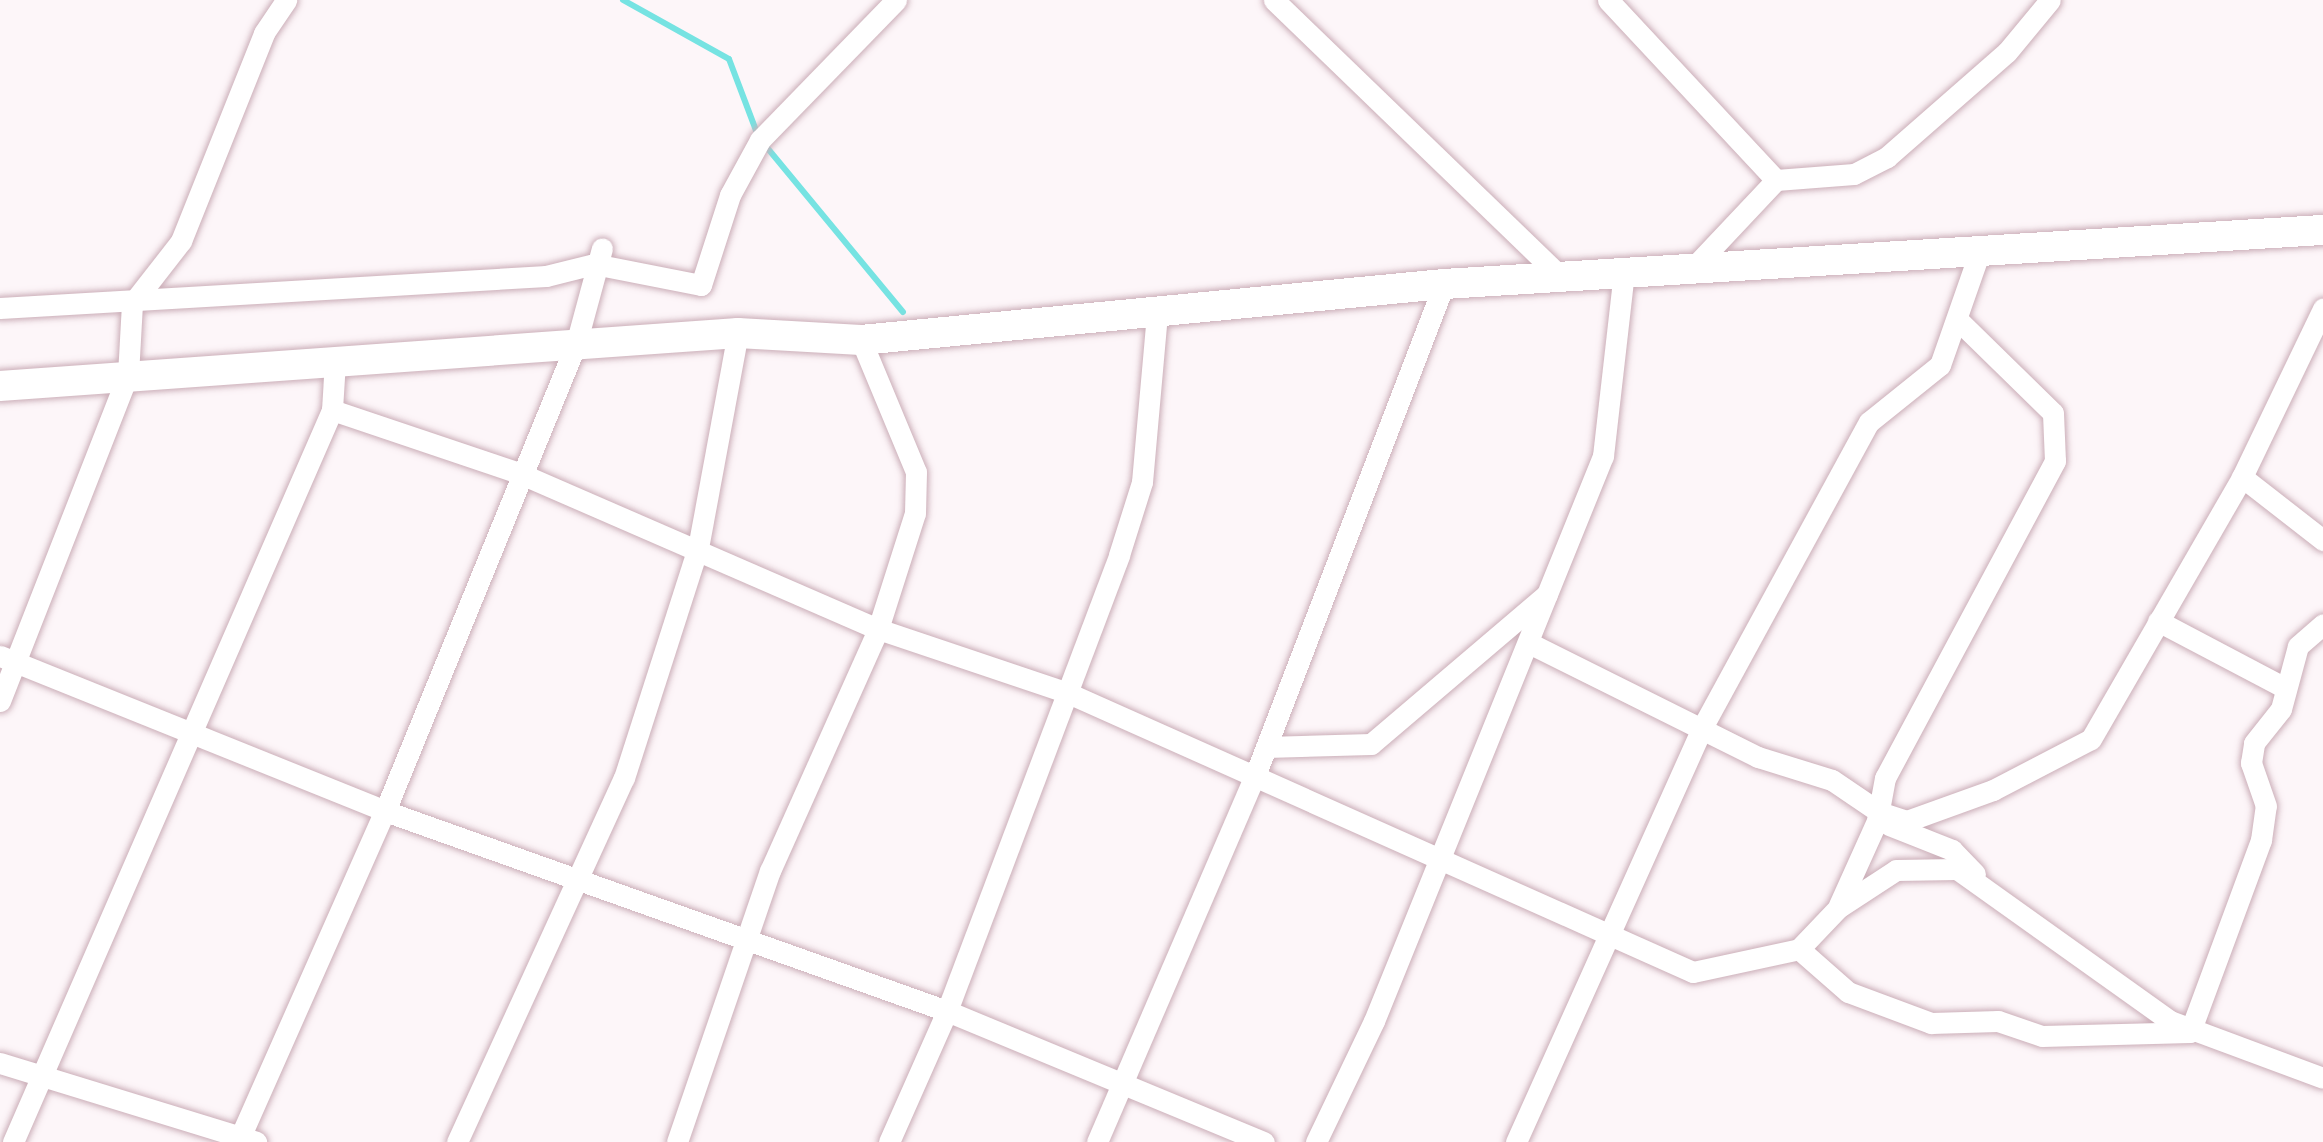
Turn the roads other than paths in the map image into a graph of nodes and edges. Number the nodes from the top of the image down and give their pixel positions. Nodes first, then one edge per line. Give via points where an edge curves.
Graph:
1 (286, 0) edge
2 (896, 0) edge
3 (1274, 0) edge
4 (1607, 0) edge
5 (2050, 0) edge
6 (1777, 180) junction
7 (2323, 230) edge
8 (1981, 248) junction
9 (598, 256) junction
10 (1695, 266) junction
11 (1624, 271) junction
12 (1559, 275) junction
13 (1444, 284) junction
14 (0, 289) edge
15 (30, 303) junction
16 (132, 304) junction
17 (0, 308) edge
18 (2323, 309) edge
19 (1157, 314) junction
20 (1959, 321) junction
21 (738, 333) junction
22 (861, 340) junction
23 (575, 344) junction
24 (335, 361) junction
25 (128, 375) junction
26 (0, 386) edge
27 (332, 410) junction
28 (519, 472) junction
29 (2242, 477) junction
30 (2323, 541) edge
31 (698, 548) junction
32 (1548, 593) junction
33 (2158, 621) junction
34 (2323, 624) edge
35 (878, 629) junction
36 (1529, 643) junction
37 (9, 659) edge
38 (2285, 688) junction
39 (1069, 693) junction
40 (0, 701) edge
41 (1703, 726) junction
42 (186, 734) junction
43 (1267, 747) junction
44 (1256, 773) junction
45 (385, 812) junction
46 (1878, 816) junction
47 (1435, 857) junction
48 (1978, 878) junction
49 (572, 881) junction
50 (1838, 908) junction
51 (1606, 938) junction
52 (744, 944) junction
53 (1799, 949) junction
54 (947, 1011) junction
55 (2190, 1032) junction
56 (0, 1063) edge
57 (40, 1076) junction
58 (2323, 1078) edge
59 (1124, 1081) junction
60 (245, 1140) edge
61 (13, 1142) edge
62 (457, 1142) edge
63 (676, 1142) edge
64 (889, 1142) edge
65 (1097, 1142) edge
66 (1264, 1142) edge
67 (1316, 1142) edge
68 (1516, 1142) edge

1 - 16 street via 263,33 181,241
2 - 9 street via 760,140 730,195 701,285
3 - 12 street
4 - 6 street
5 - 6 street via 2007,52 1887,158 1854,174
6 - 10 street
7 - 8 main road
8 - 10 main road
8 - 20 street
9 - 16 street via 546,276
9 - 23 street
10 - 11 main road
11 - 12 main road
11 - 32 street via 1610,426
12 - 13 main road
13 - 19 main road
13 - 43 street
14 - 15 street
15 - 16 street
15 - 17 street
16 - 25 street
18 - 29 street
19 - 22 main road
19 - 39 street via 1142,482
20 - 41 street via 1940,365 1869,422
20 - 46 street via 2053,413 2059,442 2032,512 1885,778
21 - 22 main road
21 - 23 main road
21 - 31 street
22 - 35 street via 916,472 915,513
23 - 24 main road
23 - 28 street
24 - 25 main road
24 - 27 street
25 - 26 main road
25 - 37 street
27 - 28 street
27 - 42 street
28 - 31 street
28 - 45 street
29 - 30 street
29 - 33 street
31 - 35 street
31 - 49 street via 624,778
32 - 36 street
32 - 43 street via 1371,745
33 - 38 street
33 - 46 street via 2091,739 1994,790 1907,821
34 - 38 street via 2298,646
35 - 39 street
35 - 52 street
36 - 41 street
36 - 47 street
37 - 40 street
37 - 42 street
38 - 55 street via 2252,753 2266,806 2256,860
39 - 44 street
39 - 54 street
41 - 46 street via 1758,758 1832,780
41 - 51 street
42 - 45 street
42 - 57 street
43 - 44 street
44 - 47 street
44 - 59 street
45 - 49 street
45 - 60 street
46 - 48 street via 1952,850
46 - 50 street
47 - 51 street
47 - 67 street via 1374,1021
48 - 50 street via 1927,864 1897,870
48 - 55 street via 2072,956
49 - 52 street
49 - 62 street
50 - 53 street
51 - 53 street via 1693,972
51 - 68 street
52 - 54 street
52 - 63 street
53 - 55 street via 1848,992 1931,1023 1998,1021 2050,1036
54 - 59 street
54 - 64 street
55 - 58 street
56 - 57 street
57 - 60 street
57 - 61 street
59 - 65 street
59 - 66 street

